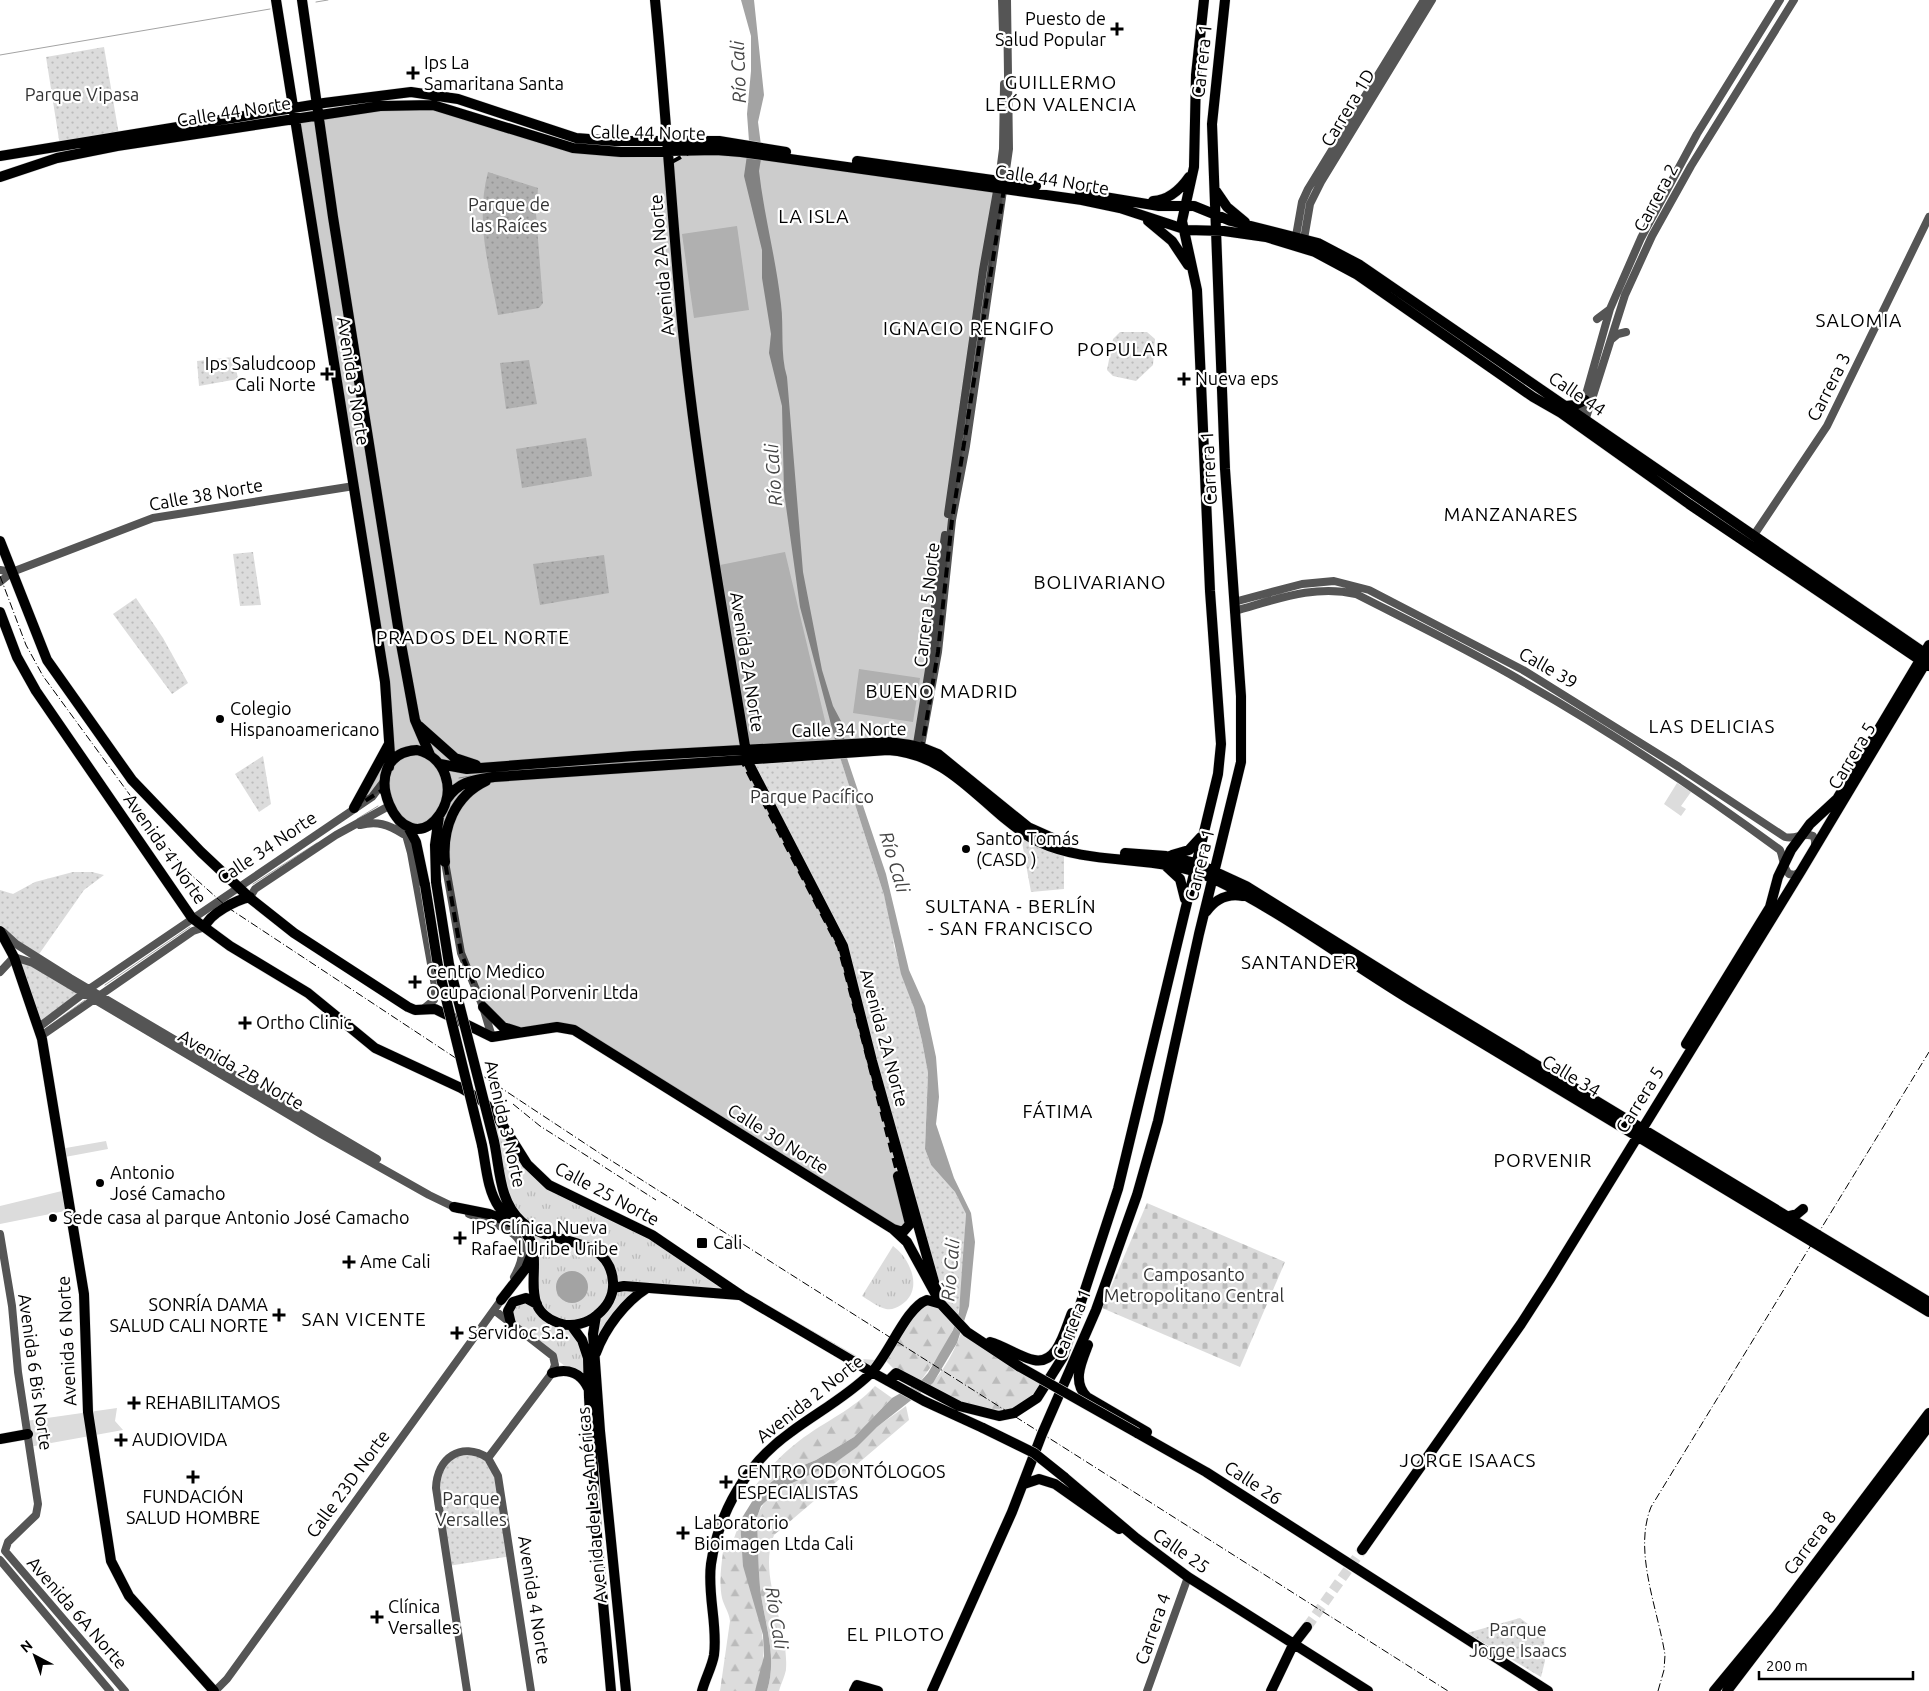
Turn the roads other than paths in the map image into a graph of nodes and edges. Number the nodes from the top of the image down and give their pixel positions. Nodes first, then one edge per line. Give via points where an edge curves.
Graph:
1 (276, 0) edge
2 (302, 0) edge
3 (650, 0) edge
4 (655, 0) edge
5 (1002, 0) edge
6 (1008, 0) edge
7 (1204, 0) edge
8 (1225, 0) edge
9 (1424, 0) edge
10 (1432, 0) edge
11 (1780, 0) edge
12 (1794, 0) edge
13 (317, 104) junction
14 (295, 114) junction
15 (319, 116) junction
16 (666, 116) junction
17 (666, 141) junction
18 (686, 141) junction
19 (743, 148) junction
20 (667, 152) junction
21 (690, 152) junction
22 (0, 156) edge
23 (1194, 167) junction
24 (670, 172) junction
25 (0, 177) edge
26 (1002, 185) junction
27 (1215, 189) junction
28 (1306, 203) junction
29 (1184, 205) junction
30 (1132, 206) junction
31 (1216, 215) junction
32 (1929, 217) edge
33 (1250, 225) junction
34 (1182, 229) junction
35 (1216, 232) junction
36 (1300, 237) junction
37 (1196, 283) junction
38 (1610, 309) junction
39 (1597, 319) dead end
40 (1626, 332) dead end
41 (1612, 339) junction
42 (1584, 400) junction
43 (1566, 406) junction
44 (1582, 422) junction
45 (1666, 481) junction
46 (354, 486) junction
47 (1754, 535) junction
48 (0, 541) edge
49 (0, 570) edge
50 (12, 572) junction
51 (0, 582) edge
52 (1303, 588) junction
53 (1234, 607) junction
54 (0, 612) edge
55 (1927, 657) edge
56 (416, 724) junction
57 (389, 743) junction
58 (743, 749) junction
59 (919, 749) junction
60 (832, 750) junction
61 (430, 755) junction
62 (746, 761) junction
63 (440, 764) junction
64 (388, 767) junction
65 (487, 767) junction
66 (494, 777) junction
67 (386, 778) junction
68 (447, 799) junction
69 (389, 806) junction
70 (354, 808) junction
71 (440, 814) junction
72 (350, 827) junction
73 (1204, 829) junction
74 (407, 831) junction
75 (1800, 837) junction
76 (1223, 840) junction
77 (434, 845) junction
78 (1815, 848) junction
79 (1163, 859) junction
80 (445, 862) junction
81 (1783, 865) junction
82 (1195, 867) junction
83 (1801, 871) junction
84 (1215, 875) junction
85 (421, 882) junction
86 (238, 886) junction
87 (1246, 886) junction
88 (1245, 896) junction
89 (250, 897) junction
90 (1185, 906) junction
91 (1205, 912) junction
92 (192, 918) junction
93 (205, 927) junction
94 (0, 930) edge
95 (14, 956) junction
96 (0, 972) edge
97 (86, 991) junction
98 (96, 997) junction
99 (483, 1007) junction
100 (420, 1010) junction
101 (40, 1031) junction
102 (525, 1033) junction
103 (489, 1036) junction
104 (478, 1098) joint
105 (1637, 1130) junction
106 (377, 1159) dead end
107 (454, 1207) junction
108 (1803, 1209) dead end
109 (1789, 1216) junction
110 (1109, 1219) junction
111 (520, 1228) junction
112 (893, 1229) junction
113 (0, 1234) edge
114 (534, 1250) junction
115 (1897, 1287) junction
116 (613, 1288) junction
117 (647, 1288) junction
118 (742, 1296) junction
119 (502, 1300) junction
120 (940, 1300) junction
121 (1929, 1302) edge
122 (537, 1304) junction
123 (494, 1310) junction
124 (1096, 1310) junction
125 (1929, 1312) edge
126 (596, 1316) junction
127 (511, 1324) junction
128 (571, 1325) junction
129 (978, 1339) junction
130 (838, 1353) junction
131 (594, 1356) junction
132 (872, 1372) junction
133 (552, 1373) junction
134 (889, 1382) junction
135 (858, 1384) junction
136 (588, 1389) junction
137 (1929, 1413) edge
138 (1929, 1426) edge
139 (984, 1428) joint
140 (28, 1434) junction
141 (0, 1439) edge
142 (488, 1458) junction
143 (1206, 1472) junction
144 (1024, 1484) junction
145 (1136, 1538) junction
146 (1362, 1550) tunnel mouth
147 (7, 1555) joint
148 (0, 1560) edge
149 (1188, 1577) junction
150 (1307, 1627) tunnel mouth
151 (1293, 1644) junction
152 (855, 1688) edge
153 (1542, 1689) edge
154 (216, 1690) edge
155 (110, 1691) edge
156 (125, 1691) edge
157 (467, 1691) edge
158 (531, 1691) edge
159 (611, 1691) edge
160 (626, 1691) edge
161 (702, 1691) edge
162 (878, 1691) edge
163 (932, 1691) edge
164 (1147, 1691) edge
165 (1271, 1691) edge
166 (1368, 1691) edge
167 (1714, 1691) edge
168 (1727, 1691) edge

1 - 14 main road, Avenida 3 Norte
2 - 13 main road, Avenida 3 Norte
3 - 17 main road, Avenida 2A Norte
4 - 16 main road, Avenida 2A Norte
5 - 26 street, Carrera 5 Norte
6 - 26 street, Carrera 5 Norte via 1009,149
7 - 23 main road, Carrera 1 via 1196,75
8 - 27 main road, Carrera 1 via 1212,124
9 - 28 street, Carrera 1D via 1315,177
10 - 28 street, Carrera 1D
11 - 38 street, Carrera 2 via 1669,183
12 - 41 street, Carrera 2 via 1666,209 1625,295
13 - 14 main road, Calle 44 Norte
13 - 15 main road, Avenida 3 Norte
13 - 17 main road, Calle 44 Norte via 411,92 434,94 576,138
14 - 15 main road, Calle 44 Norte
14 - 22 main road, Calle 44 Norte via 119,135
14 - 25 main road, Calle 44 Norte via 68,156
14 - 46 main road, Avenida 3 Norte
15 - 20 main road, Calle 44 Norte via 380,106 432,105 573,148
15 - 56 main road, Avenida 3 Norte
16 - 17 main road, Avenida 2A Norte
16 - 18 main road via 672,128
17 - 18 main road, Calle 44 Norte
17 - 20 main road, Avenida 2A Norte
18 - 19 main road, Calle 44 Norte via 719,141
19 - 21 main road, Calle 44 Norte
19 - 26 main road, Calle 44 Norte
20 - 21 main road, Calle 44 Norte
20 - 24 main road, Avenida 2A Norte
20 - 58 main road, Avenida 2A Norte via 678,332 693,461
21 - 24 main road via 676,160
23 - 29 main road, Carrera 1
23 - 30 main road via 1183,186 1170,197
24 - 58 main road, Avenida 2A Norte via 694,429
26 - 30 main road, Calle 44 Norte
26 - 59 street, Carrera 5 Norte via 966,446 952,520 938,652
27 - 31 main road, Carrera 1
27 - 33 main road via 1227,208
28 - 36 street, Carrera 1D
29 - 30 main road, Calle 44 Norte
29 - 31 main road, Calle 44
29 - 34 main road, Carrera 1
30 - 34 main road, Calle 44 Norte
30 - 37 main road via 1172,241
31 - 33 main road, Calle 44
31 - 35 main road, Carrera 1
32 - 47 street, Carrera 3 via 1828,426
33 - 36 main road, Calle 44
34 - 35 main road, Calle 44
34 - 37 main road, Carrera 1
35 - 44 main road, Calle 44 via 1266,237 1330,259
35 - 53 main road, Carrera 1
36 - 43 main road, Calle 44 via 1333,249 1360,265
37 - 73 main road, Carrera 1 via 1210,591 1221,744 1218,774
38 - 39 street
38 - 42 street, Carrera 2
40 - 41 street
41 - 44 street, Carrera 2
42 - 43 main road
42 - 44 street, Carrera 2
43 - 44 main road, Calle 44
44 - 45 main road, Calle 44
45 - 47 main road, Calle 44
45 - 55 main road, Calle 44
46 - 50 street, Calle 38 Norte via 153,518
46 - 57 main road, Avenida 3 Norte via 385,682
47 - 55 main road, Calle 44
48 - 50 main road, Avenida 4 Norte
49 - 50 street
50 - 51 street, Calle 38 Norte
50 - 86 main road, Avenida 4 Norte via 47,660 132,780
52 - 53 street, Calle 39
52 - 75 street, Calle 39 via 1334,580 1369,590 1523,670 1679,767 1785,838
52 - 81 street, Calle 39 via 1335,589 1356,594 1520,679 1731,814 1780,850
53 - 76 main road, Carrera 1 via 1242,748
54 - 92 main road, Avenida 4 Norte via 17,657 36,691
55 - 75 main road, Carrera 5 via 1838,799
55 - 78 main road, Carrera 5
56 - 61 main road, Avenida 3 Norte
56 - 65 main road via 455,758
57 - 64 main road, Avenida 3 Norte
57 - 70 main road
58 - 60 main road, Calle 34 Norte
58 - 62 main road, Avenida 2A Norte
58 - 65 main road, Calle 34 Norte
59 - 60 main road, Calle 34 Norte
59 - 79 main road, Calle 34 Norte via 938,754 956,768 1035,841 1050,847 1105,857
60 - 62 main road, Calle 34 Norte
61 - 63 main road
61 - 64 main road via 417,750 408,751 400,754
62 - 66 main road, Calle 34 Norte
62 - 112 main road, Avenida 2A Norte via 787,850 839,947 910,1222 903,1232
62 - 120 main road, Avenida 2A Norte via 843,946
63 - 65 main road, Calle 34 Norte via 455,768
63 - 68 main road via 448,784
64 - 67 main road
66 - 68 main road, Calle 34 Norte via 460,785
66 - 80 main road via 473,789 453,811 445,836
67 - 69 main road
67 - 70 street, Calle 34 Norte via 372,797
68 - 71 main road
69 - 72 street, Calle 34 Norte
69 - 74 main road
70 - 86 street, Calle 34 Norte
71 - 74 main road via 426,826
71 - 77 main road, Avenida 3 Norte
72 - 74 street via 380,823
72 - 89 street, Calle 34 Norte via 255,889
73 - 79 main road via 1188,850
73 - 82 main road, Carrera 1
74 - 85 street, Avenida 3 Norte
74 - 85 main road, Avenida 3 Norte via 416,842
75 - 78 street, Calle 39 via 1804,834 1812,836
75 - 81 main road, Carrera 5
76 - 84 main road, Carrera 1
76 - 87 main road via 1226,865 1231,874
77 - 80 main road
77 - 116 main road, Avenida 3 Norte, bridge via 448,964 494,1141 503,1191 523,1222 546,1235 597,1251 610,1266
78 - 83 main road, Carrera 5
79 - 82 main road, Calle 34 Norte
79 - 90 main road via 1184,887
80 - 99 street, Avenida 3 Norte via 461,953
81 - 83 street via 1789,874 1796,875
81 - 105 main road, Carrera 5 via 1770,907
82 - 84 main road, Calle 34
82 - 90 main road, Carrera 1
83 - 105 main road, Carrera 5
84 - 87 main road, Calle 34
84 - 88 main road, Calle 34
84 - 91 main road, Carrera 1
85 - 100 street, Avenida 3 Norte via 436,994 432,1003
85 - 111 main road, Avenida 3 Norte, bridge via 493,1196 499,1207
86 - 89 main road, Avenida 4 Norte
86 - 92 street, Calle 34 Norte
87 - 105 main road, Calle 34
88 - 91 main road via 1224,897
88 - 105 main road, Calle 34 via 1419,1005
89 - 93 main road via 227,907 207,921
89 - 100 main road, Avenida 4 Norte via 294,933 408,1007
90 - 110 main road, Carrera 1
91 - 124 main road, Carrera 1 via 1158,1121 1137,1195
92 - 93 main road, Avenida 4 Norte
92 - 97 street, Calle 34 Norte
93 - 98 street via 197,928
93 - 104 main road, Avenida 4 Norte via 230,946 308,993 375,1048
94 - 95 main road, Avenida 6 Norte
94 - 97 street, Avenida 2B Norte
95 - 96 street
95 - 97 street, Avenida 2B Norte
95 - 101 main road, Avenida 6 Norte
97 - 98 street, Avenida 2B Norte
97 - 101 street, Calle 34 Norte
98 - 101 street
98 - 106 street, Avenida 2B Norte
98 - 107 street, Avenida 2B Norte via 317,1132
99 - 102 main road via 503,1027
99 - 103 street, Avenida 3 Norte
100 - 103 main road, Avenida 4 Norte via 435,1009
101 - 154 main road, Avenida 6 Norte via 84,1294 88,1412 111,1561 129,1596
102 - 103 main road
102 - 112 main road, Calle 30 Norte via 557,1026 570,1029
104 - 118 main road, Calle 25 Norte via 495,1114 527,1164 549,1185 652,1235
105 - 109 main road, Calle 34
105 - 115 main road, Calle 34
105 - 146 main road, Carrera 5 via 1521,1324
107 - 111 main road via 489,1214
107 - 119 street, Avenida 2B Norte via 506,1229 521,1241 524,1248 522,1263
108 - 109 main road
109 - 115 main road, Calle 34
110 - 129 main road via 1098,1240 1062,1338 1052,1355 1034,1360
110 - 134 main road, Carrera 1 via 1063,1357 1037,1398 1008,1415 999,1416 974,1411 899,1374 892,1374
111 - 114 main road, Avenida 3 Norte
112 - 120 main road, Calle 30 Norte via 907,1242
113 - 140 street, Avenida 6 Bis Norte
114 - 119 main road via 526,1268
114 - 122 main road via 532,1284
115 - 121 main road, Calle 34
115 - 125 main road, Calle 34
116 - 117 main road, Calle 25 Norte
116 - 126 main road via 608,1302
117 - 118 main road, Calle 25 Norte
117 - 131 main road via 634,1296 601,1339
118 - 130 main road, Calle 25 Norte
119 - 123 street, Calle 23D Norte
120 - 129 main road, Calle 26 via 949,1314
120 - 132 main road, Avenida 2 Norte via 931,1299 918,1305
122 - 127 main road via 528,1298 515,1300 508,1311
122 - 128 main road via 552,1320
123 - 127 street
123 - 154 street, Calle 23D Norte
124 - 143 main road via 1079,1375 1081,1391
124 - 144 main road, Carrera 1
126 - 128 main road via 587,1322
126 - 131 main road, Avenida de Las Américas
127 - 133 street via 555,1360
128 - 136 main road, Avenida de Las Américas via 587,1352
129 - 143 main road, Calle 26, bridge via 1020,1367
130 - 132 main road, Calle 25 Norte
130 - 135 main road via 856,1371
131 - 160 main road, Avenida de Las Américas
132 - 134 main road, Calle 25 Norte
132 - 135 main road, Avenida 2 Norte
133 - 136 main road via 573,1372
133 - 142 street
134 - 139 main road, Calle 25 Norte
135 - 161 main road, Avenida 2 Norte via 768,1451 737,1489 713,1550 710,1597 714,1656
136 - 159 main road, Avenida de Las Américas
137 - 167 main road, Carrera 8 via 1776,1616
138 - 168 main road, Carrera 8
139 - 145 main road, Calle 25, bridge via 1034,1453
140 - 141 main road
140 - 147 street, Avenida 6 Bis Norte via 38,1504 36,1515 6,1544
142 - 157 street via 475,1452 461,1452 443,1463 437,1477
142 - 158 street, Avenida 4 Norte via 498,1476
143 - 153 main road, Calle 26
144 - 145 main road via 1039,1479 1055,1484
144 - 163 main road, Carrera 1
145 - 149 main road, Calle 25
147 - 156 street, Avenida 6A Norte
148 - 155 street, Avenida 6A Norte
149 - 151 main road, Calle 25
149 - 164 street, Carrera 4
150 - 151 main road
151 - 165 main road
151 - 166 main road, Calle 25
152 - 162 main road

